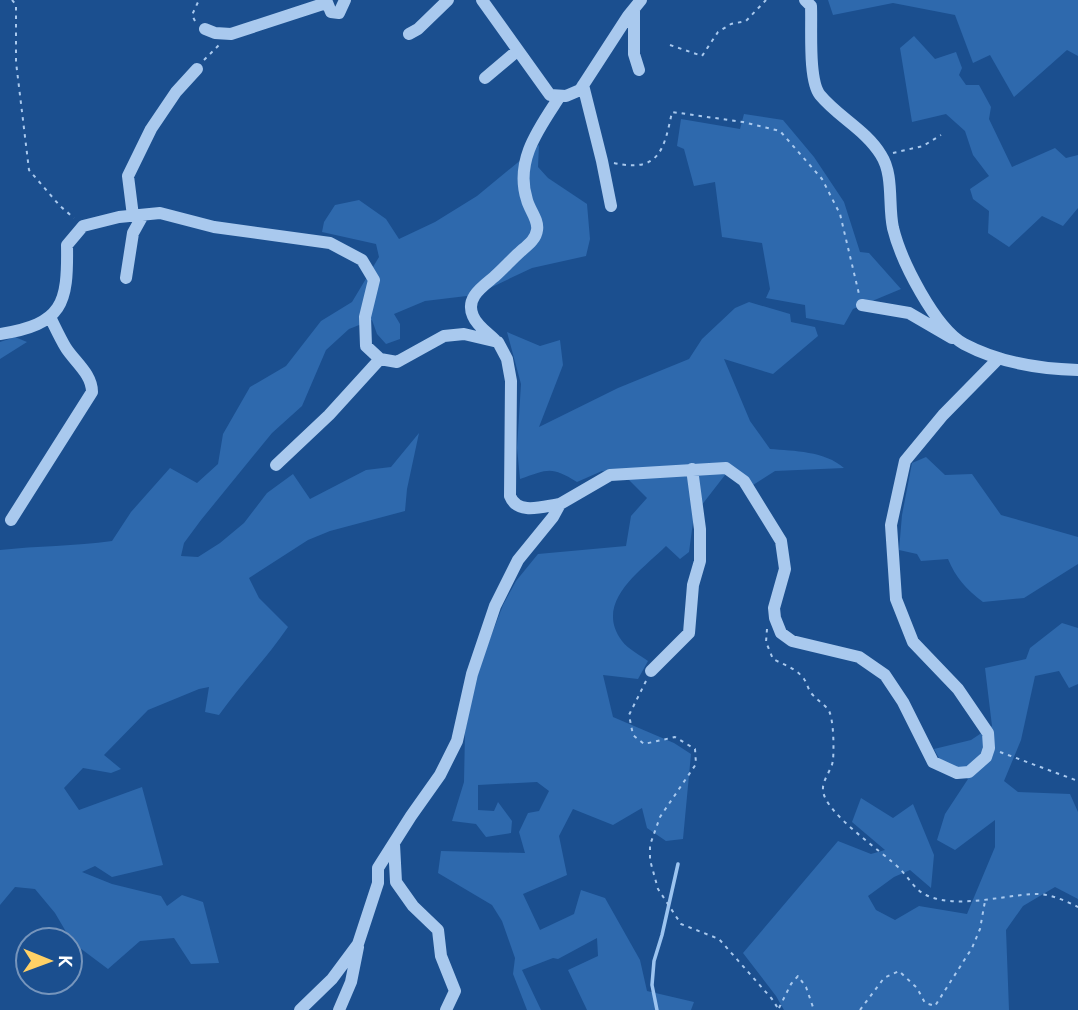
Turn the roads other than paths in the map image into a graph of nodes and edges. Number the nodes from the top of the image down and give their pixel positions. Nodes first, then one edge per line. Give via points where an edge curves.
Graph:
1 (345, 0) edge
2 (448, 0) edge
3 (482, 0) edge
4 (326, 2) edge
5 (810, 2) edge
6 (638, 4) edge
7 (205, 29) road end
8 (409, 34) dead end
9 (517, 51) junction
10 (197, 69) road end
11 (639, 70) dead end
12 (485, 78) dead end
13 (583, 85) junction
14 (560, 96) junction
15 (611, 206) dead end
16 (138, 215) junction
17 (126, 278) dead end
18 (862, 305) road end
19 (50, 317) junction
20 (0, 334) edge
21 (498, 342) junction
22 (962, 343) junction
23 (999, 358) junction
24 (380, 359) junction
25 (1078, 370) edge
26 (276, 465) dead end
27 (692, 468) junction
28 (560, 504) junction
29 (11, 520) dead end
30 (651, 671) road end
31 (394, 844) junction
32 (358, 944) junction
33 (300, 1010) edge
34 (339, 1010) edge
35 (446, 1010) edge

1 - 4 street via 339,13 331,12
2 - 8 street
3 - 9 street
4 - 7 street via 231,34
5 - 22 street via 812,73 819,94 882,156 893,229 908,268 927,307
6 - 11 street via 634,54
6 - 13 street
9 - 12 street
9 - 14 street via 550,95
10 - 16 street via 151,129 128,176
13 - 14 street
13 - 15 street
14 - 21 street via 531,141 523,172 537,233 478,288 472,302 477,323
16 - 17 street
16 - 19 street via 83,226 67,245 68,274 61,305
16 - 24 street via 160,213 214,227 330,243 362,260 374,280 365,317 366,346
18 - 22 street via 909,313
19 - 20 street
19 - 29 street via 66,349 88,376 92,392
21 - 24 street via 464,334 444,336 397,362
21 - 28 street via 511,381 513,504 520,508
22 - 23 street
23 - 25 street
23 - 27 street via 905,461 891,525 897,599 913,642 958,689 988,733 989,748 969,772 957,773 933,762 885,674 859,657 792,641 781,633 774,608 785,569 781,541 744,481 726,468
24 - 26 street
27 - 28 street via 610,475
27 - 30 street via 700,561 689,633
28 - 31 street via 518,560 495,606 472,674 457,741
31 - 32 street via 378,868 378,883
31 - 35 street via 396,882 438,930 441,956 454,991
32 - 33 street via 332,979
32 - 34 street via 351,982

